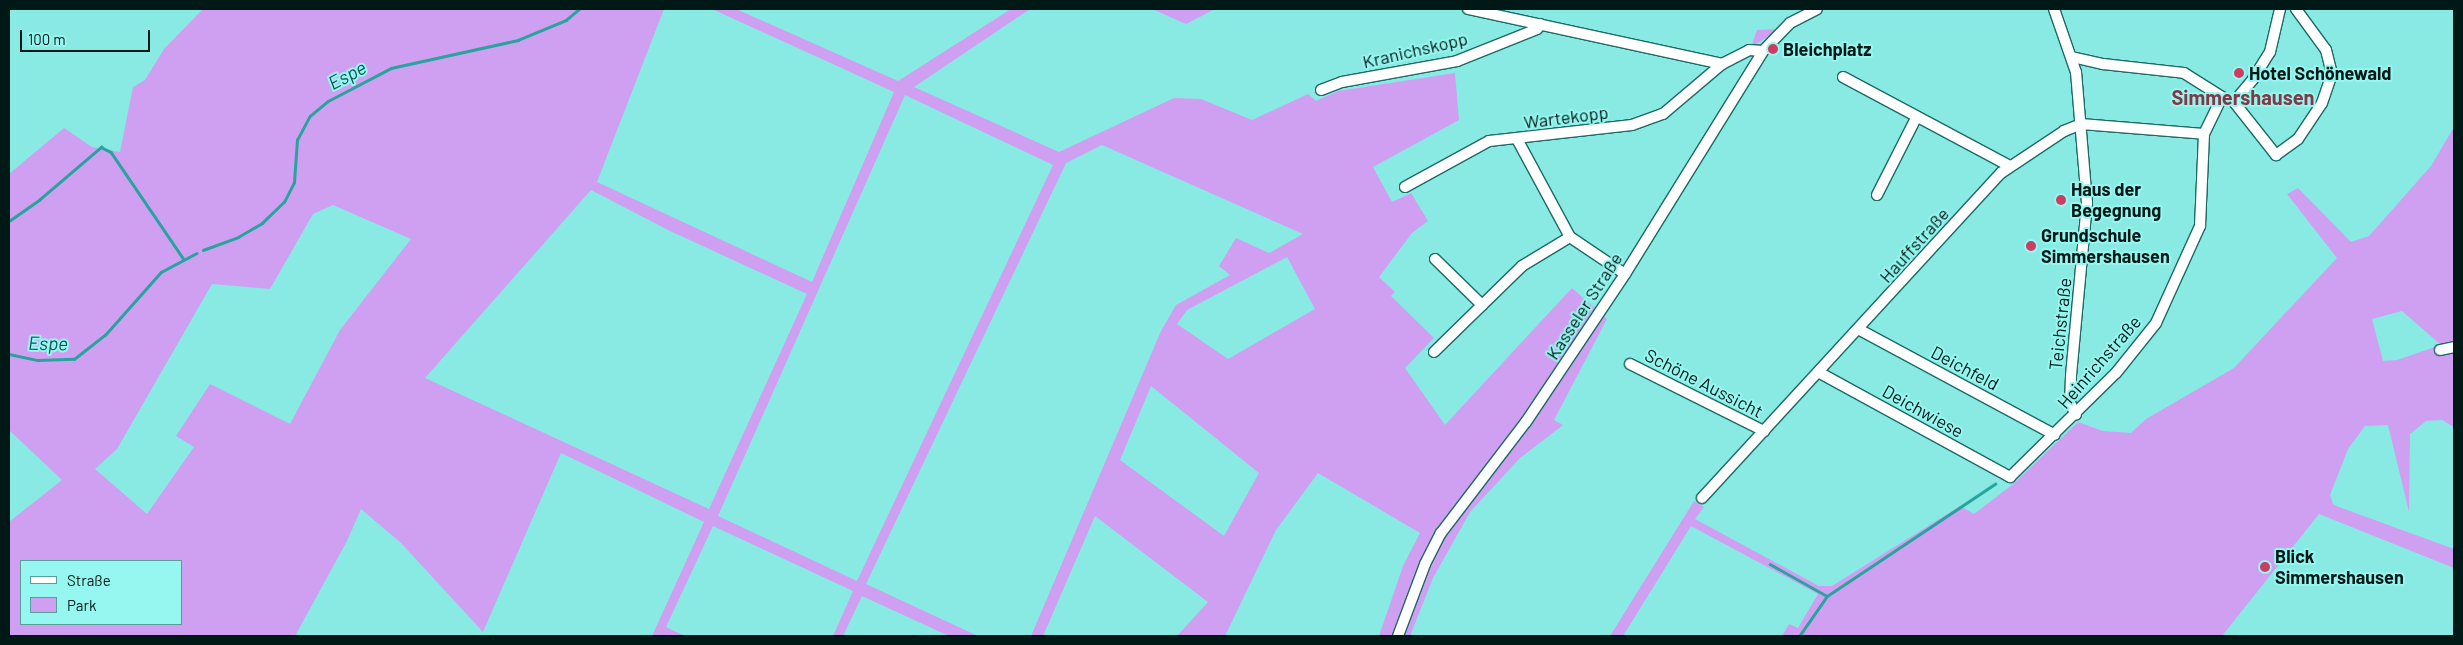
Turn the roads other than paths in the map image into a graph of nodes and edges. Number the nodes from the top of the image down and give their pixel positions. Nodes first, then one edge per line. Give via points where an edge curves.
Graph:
1 (1468, 9) edge
2 (1817, 9) edge
3 (2054, 9) edge
4 (2280, 9) edge
5 (2296, 9) edge
6 (1541, 24) junction
7 (1763, 51) junction
8 (2072, 56) junction
9 (1722, 64) junction
10 (1843, 77) dead end
11 (1322, 90) dead end
12 (2222, 97) junction
13 (2234, 102) junction
14 (1916, 118) junction
15 (2080, 124) junction
16 (2204, 134) junction
17 (1517, 139) junction
18 (2010, 166) junction
19 (1406, 187) dead end
20 (1877, 194) dead end
21 (1570, 237) junction
22 (1435, 259) dead end
23 (1625, 274) junction
24 (1482, 305) junction
25 (1860, 330) junction
26 (2454, 347) edge
27 (2440, 350) dead end
28 (1434, 352) dead end
29 (1630, 364) dead end
30 (1820, 373) junction
31 (2076, 415) junction
32 (1764, 431) junction
33 (2055, 435) junction
34 (2010, 477) joint
35 (1702, 498) dead end
36 (1398, 636) edge

1 - 6 street
2 - 7 street, Kasseler Straße via 1790,23
3 - 8 street, Teichstraße
4 - 13 street via 2270,52
5 - 13 street via 2326,50 2332,74 2322,103 2298,140 2276,155
6 - 9 street
6 - 11 street, Kranichskopp via 1537,29 1458,61 1342,82
7 - 9 street via 1749,50
7 - 23 street, Kasseler Straße
8 - 12 street via 2103,64 2184,73
8 - 15 street, Teichstraße
9 - 17 street, Wartekopp via 1663,114 1632,125
10 - 14 street
12 - 13 street
12 - 16 street
14 - 18 street
14 - 20 street
15 - 16 street
15 - 18 street, Hauffstraße
15 - 31 street, Teichstraße via 2087,203 2071,376 2070,403
16 - 31 street, Heinrichstraße via 2200,226 2156,323 2124,364
17 - 19 street, Wartekopp via 1489,141
17 - 21 street
18 - 25 street, Hauffstraße
21 - 23 street
21 - 24 street via 1522,266
22 - 24 street
23 - 36 street, Kasseler Straße via 1526,422 1442,533 1425,564
24 - 28 street
25 - 30 street, Hauffstraße
25 - 33 street, Deichfeld
26 - 27 street
29 - 32 street, Schöne Aussicht
30 - 32 street, Hauffstraße
30 - 34 street, Deichwiese
31 - 33 street, Heinrichstraße
32 - 35 street, Hauffstraße
33 - 34 street, Heinrichstraße

